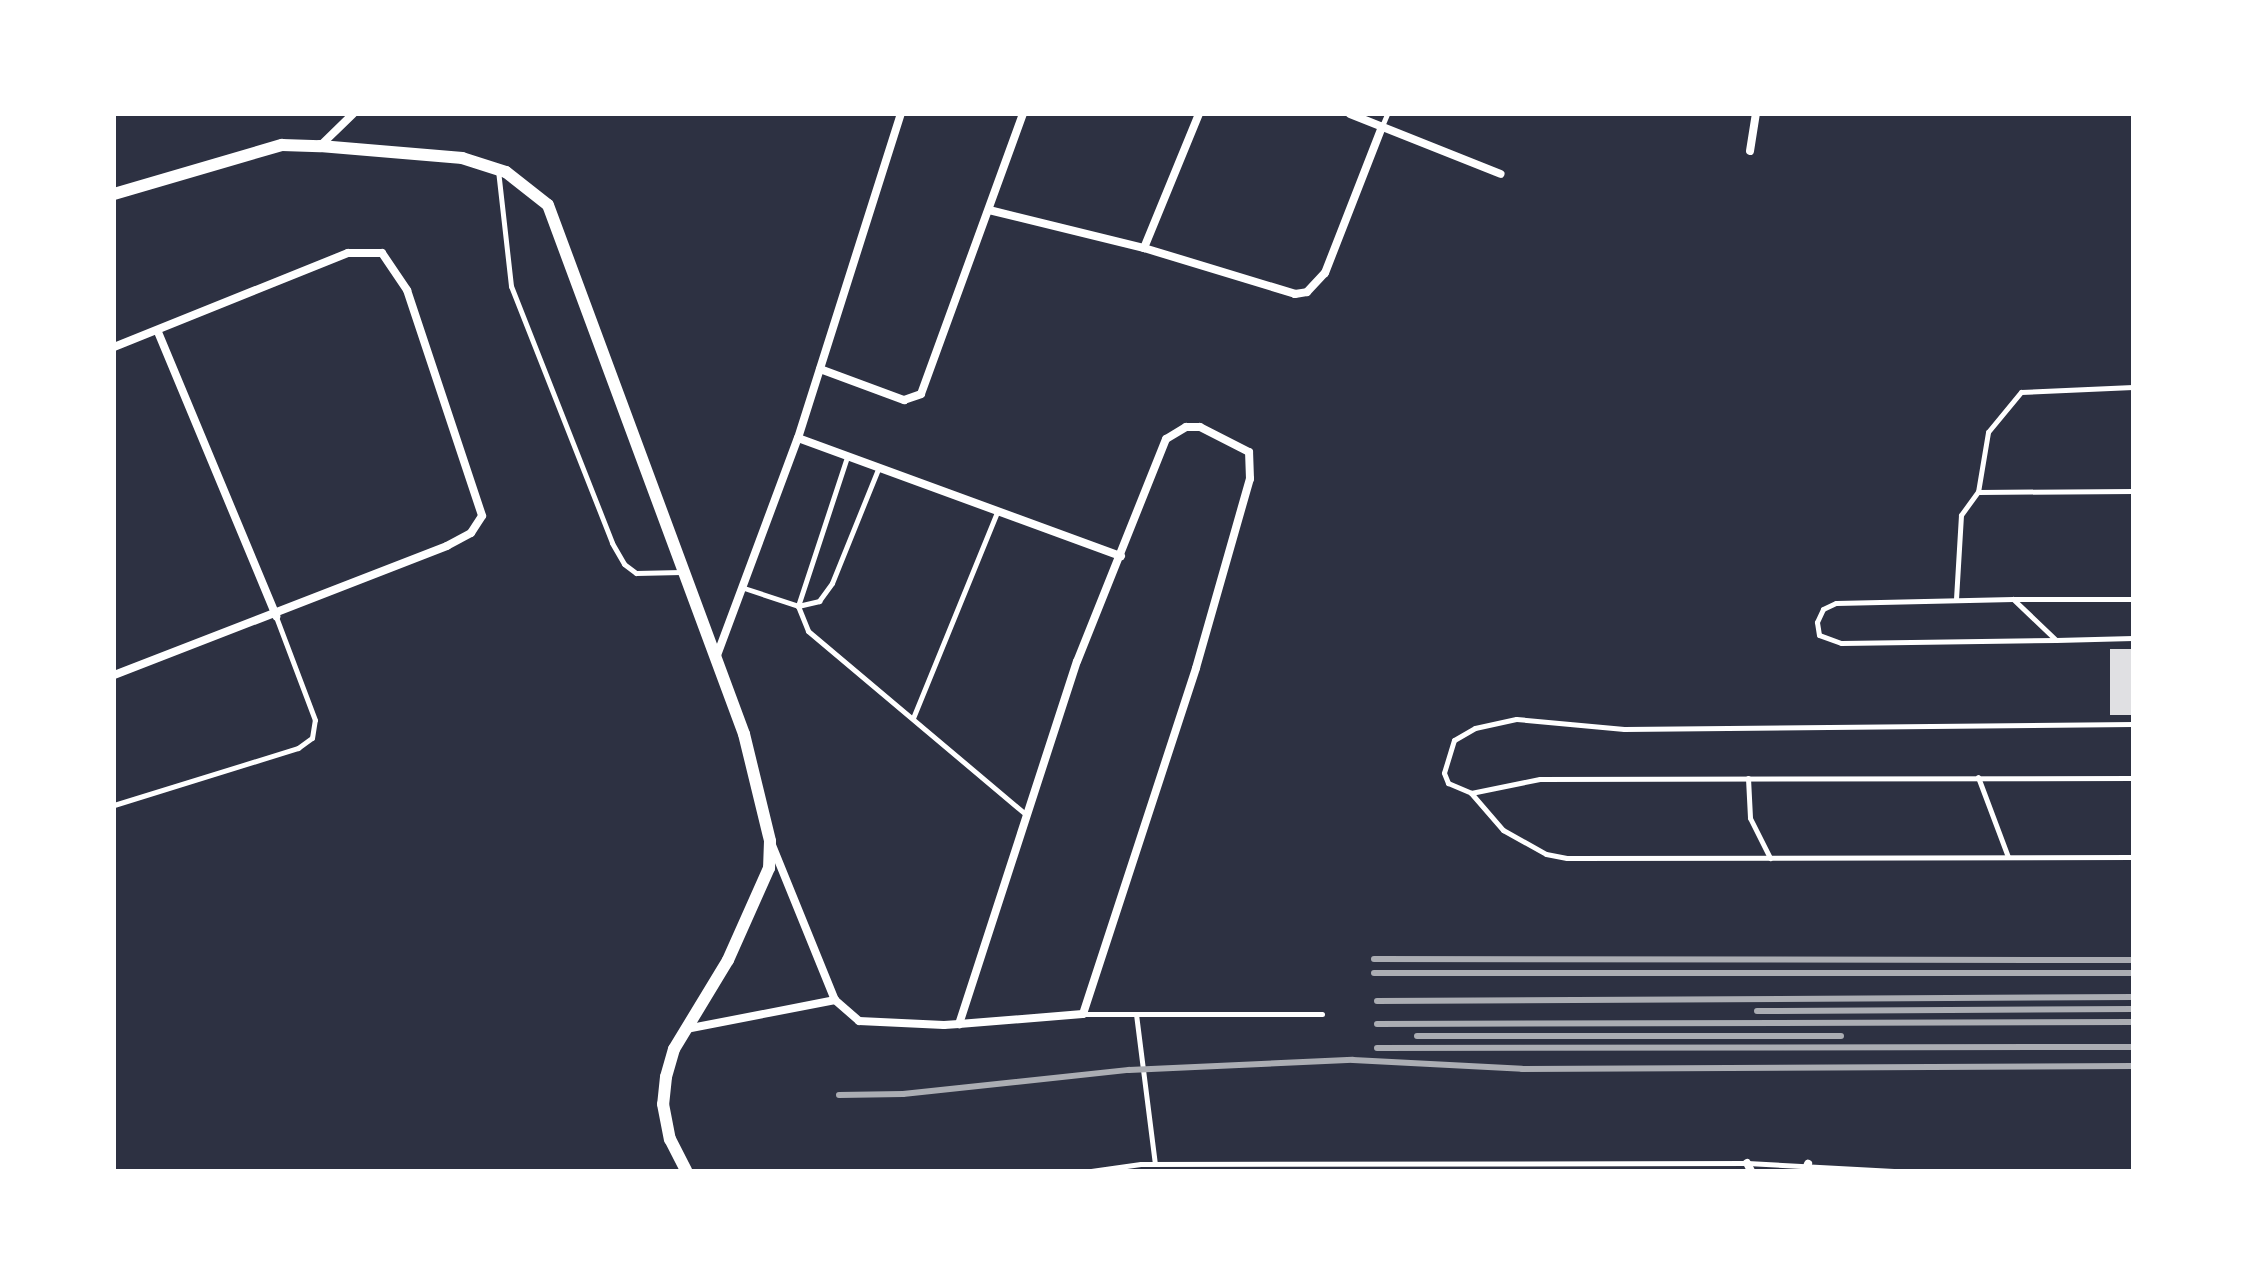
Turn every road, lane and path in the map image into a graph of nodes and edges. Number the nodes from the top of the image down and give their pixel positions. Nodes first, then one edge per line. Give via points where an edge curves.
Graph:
1 (353, 114) edge
2 (901, 114) edge
3 (1023, 114) edge
4 (1199, 114) edge
5 (1350, 114) edge
6 (1387, 114) edge
7 (1756, 114) edge
8 (1382, 127) junction
9 (320, 146) junction
10 (1750, 151) dead end
11 (498, 170) junction
12 (1501, 174) dead end
13 (114, 194) edge
14 (989, 210) junction
15 (1144, 248) junction
16 (158, 332) junction
17 (114, 347) edge
18 (820, 369) junction
19 (2133, 387) edge
20 (798, 438) junction
21 (847, 457) junction
22 (878, 469) junction
23 (2133, 491) edge
24 (1978, 492) junction
25 (997, 511) junction
26 (1121, 556) junction
27 (682, 572) junction
28 (744, 588) junction
29 (1956, 599) junction
30 (2013, 599) junction
31 (2133, 599) edge
32 (798, 606) junction
33 (276, 616) junction
34 (2133, 638) edge
35 (2056, 640) junction
36 (716, 659) junction
37 (114, 675) edge
38 (913, 718) junction
39 (2133, 724) edge
40 (1978, 777) junction
41 (1748, 778) junction
42 (2133, 778) edge
43 (1471, 793) junction
44 (114, 805) edge
45 (1025, 814) junction
46 (770, 841) junction
47 (2008, 857) junction
48 (2133, 857) edge
49 (1770, 858) junction
50 (835, 1000) junction
51 (1083, 1014) junction
52 (1136, 1014) junction
53 (1322, 1014) dead end
54 (959, 1024) junction
55 (686, 1029) junction
56 (1155, 1164) junction
57 (1749, 1167) edge
58 (1806, 1168) edge
59 (686, 1171) edge
60 (1091, 1171) edge
61 (1894, 1171) edge

1 - 9 street
2 - 18 street
3 - 14 street
4 - 15 street
5 - 8 street
6 - 8 lane
7 - 10 street
8 - 12 street
8 - 15 street via 1325,273 1307,292 1295,294
9 - 11 street via 417,151
9 - 13 street via 282,145
11 - 27 street via 523,181 548,205
11 - 27 lane via 511,286 612,543 636,573
14 - 15 street
14 - 18 street via 915,401
16 - 17 street
16 - 33 street
16 - 33 street via 348,253 382,253 407,290 482,516 471,533 447,546
18 - 20 street
19 - 24 lane via 2021,392 1988,432
20 - 21 street
20 - 28 street
21 - 22 street
21 - 32 lane
22 - 25 street
22 - 32 lane via 828,593
23 - 24 lane
24 - 29 lane via 1961,515
25 - 26 street
25 - 38 lane
26 - 45 street via 1077,661
26 - 51 street via 1166,439 1186,427 1200,427 1249,452 1250,479 1196,668
27 - 36 street
28 - 32 lane
28 - 36 street
29 - 30 lane
29 - 35 lane via 1836,603 1823,609 1817,629 1823,638 1841,643
30 - 31 lane
30 - 35 lane
32 - 38 lane via 808,631
33 - 37 street
33 - 44 lane via 315,720 312,738 298,748
34 - 35 lane
36 - 46 street via 744,734
38 - 45 lane
39 - 43 lane via 1624,729 1516,719 1475,728 1449,747 1444,773 1448,783
40 - 41 lane
40 - 42 lane
40 - 47 lane
41 - 43 lane via 1540,779
41 - 49 lane via 1750,818
43 - 49 lane via 1503,830 1546,854 1654,862
45 - 54 street
46 - 50 street
46 - 55 street via 769,868 728,960
47 - 48 lane
47 - 49 lane
50 - 54 street via 844,1012 872,1023
50 - 55 street
51 - 52 lane
51 - 54 street
52 - 53 lane
52 - 56 lane
55 - 59 street via 674,1049 663,1104 670,1139
56 - 57 lane
56 - 60 lane
57 - 58 lane
58 - 61 lane

